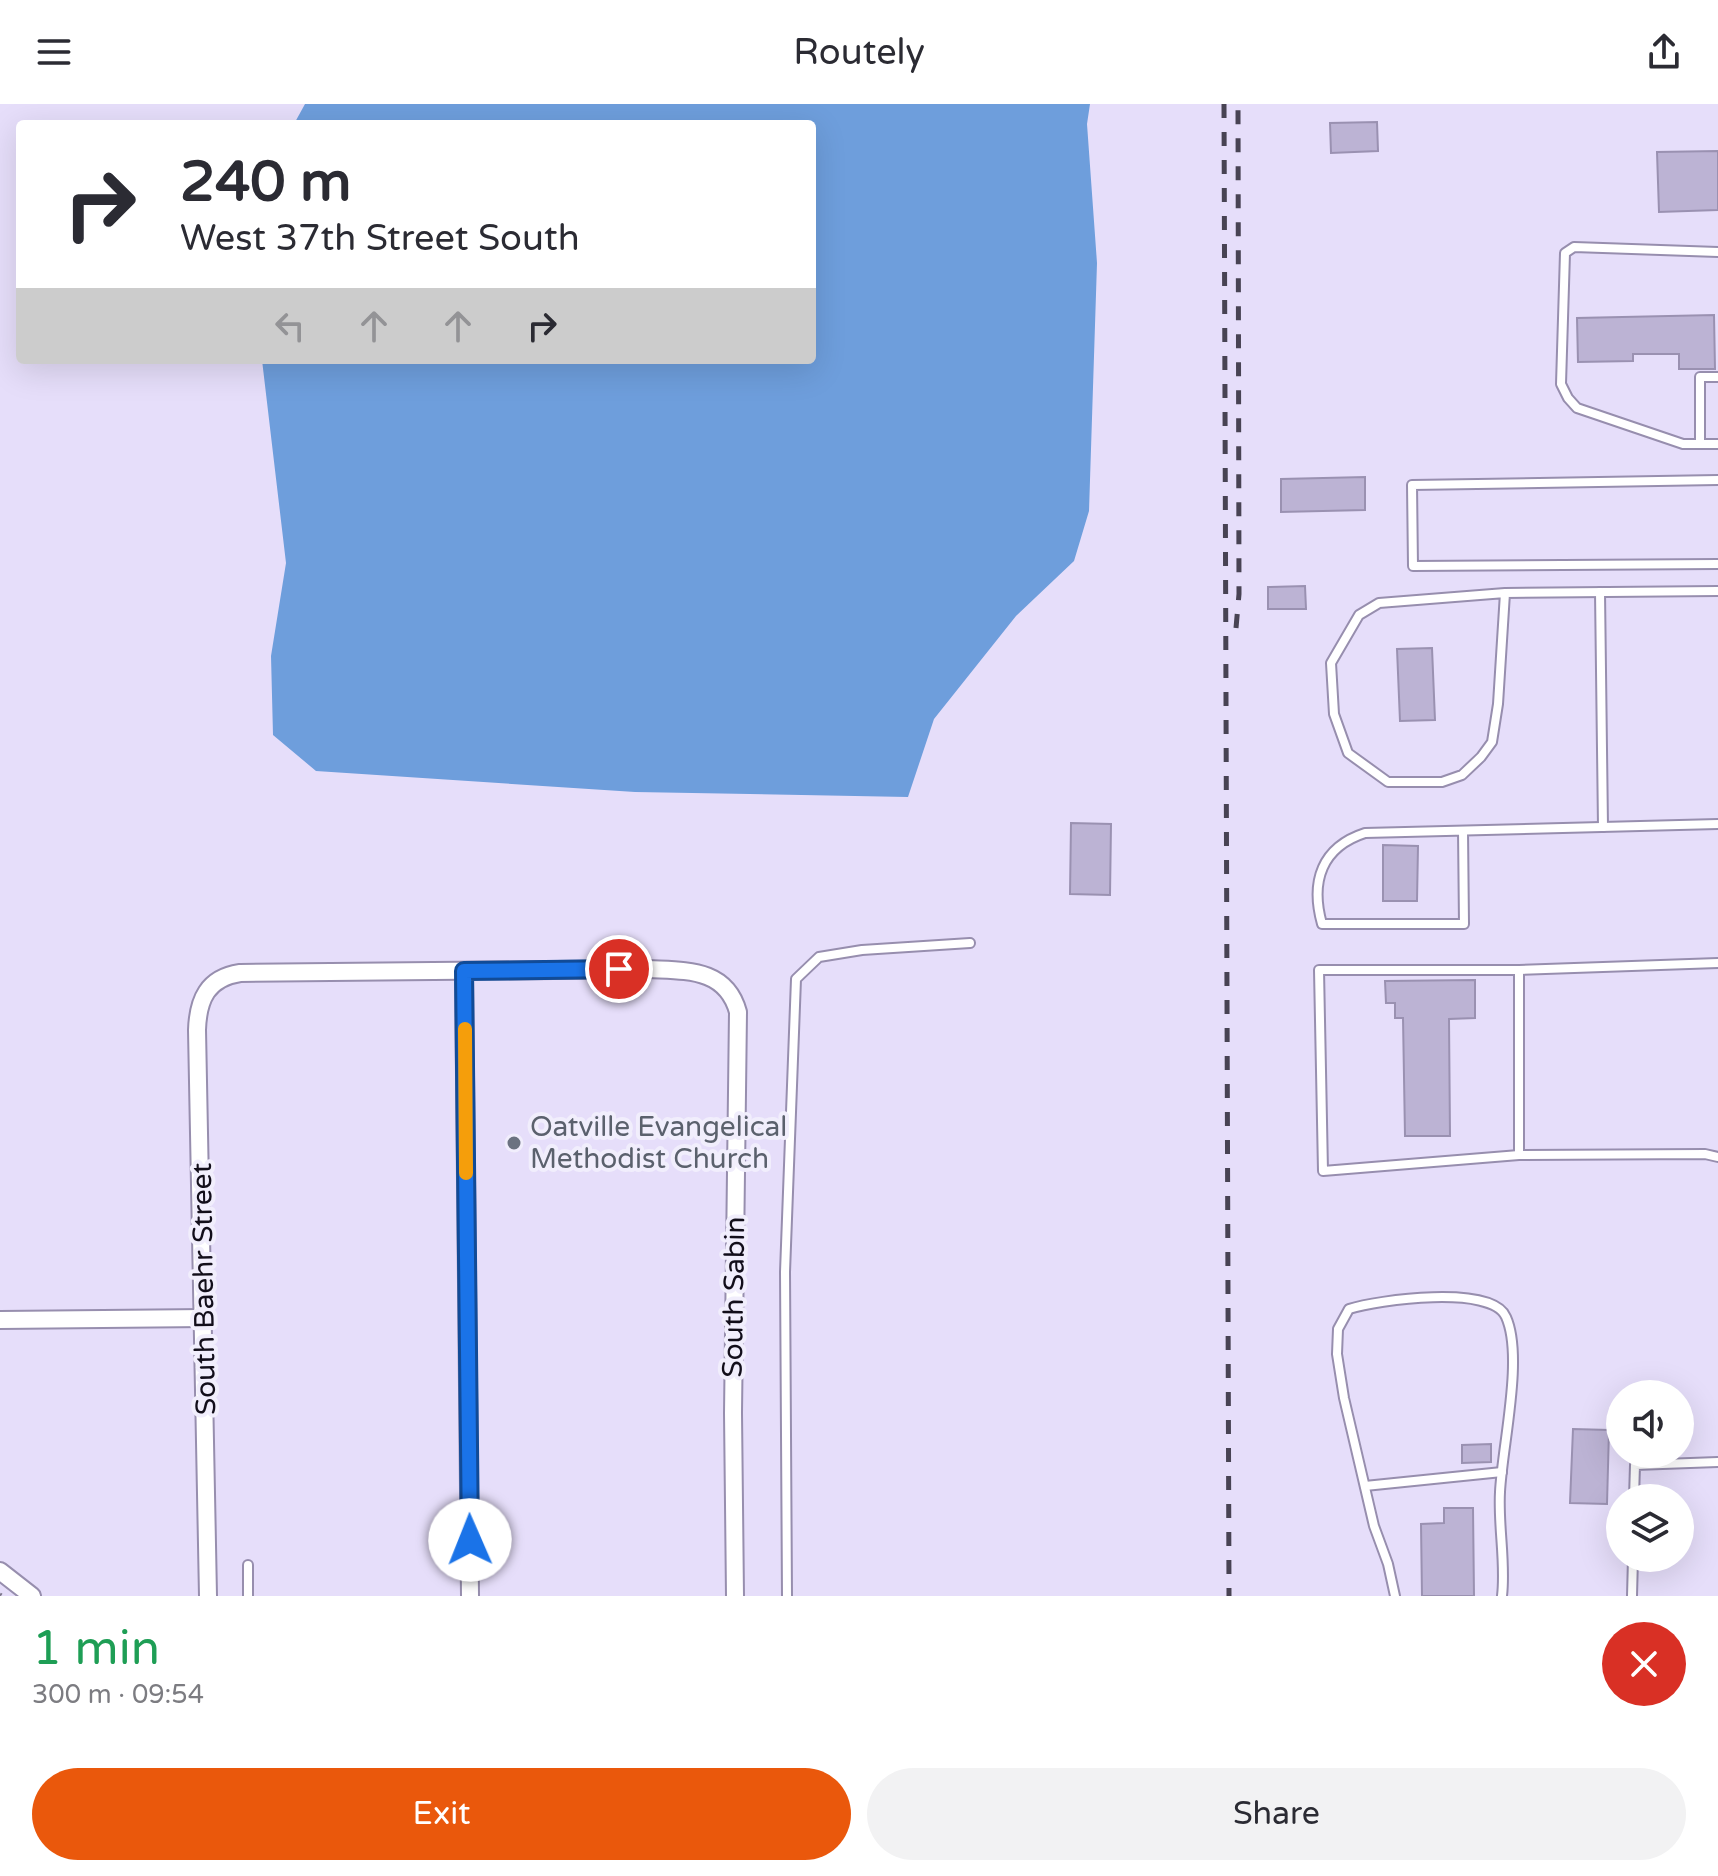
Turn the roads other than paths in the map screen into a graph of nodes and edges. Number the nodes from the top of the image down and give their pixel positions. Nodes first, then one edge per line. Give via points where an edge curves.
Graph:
1 (1718, 252) edge
2 (1718, 377) edge
3 (1700, 444) junction
4 (1718, 444) edge
5 (1718, 480) edge
6 (1718, 564) edge
7 (1718, 591) edge
8 (1600, 592) junction
9 (1505, 593) junction
10 (1718, 824) edge
11 (1603, 827) junction
12 (1463, 831) junction
13 (970, 943) dead end
14 (1718, 963) edge
15 (1519, 970) junction
16 (464, 971) junction
17 (1519, 1155) junction
18 (1718, 1157) edge
19 (206, 1318) junction
20 (0, 1320) edge
21 (1718, 1462) edge
22 (1502, 1472) junction
23 (1634, 1484) edge
24 (1365, 1486) junction
25 (248, 1565) dead end
26 (0, 1571) edge
27 (1633, 1572) edge
28 (32, 1596) edge
29 (208, 1596) edge
30 (248, 1596) edge
31 (470, 1596) edge
32 (735, 1596) edge
33 (787, 1596) edge
34 (1395, 1596) edge
35 (1502, 1596) edge
36 (1632, 1596) edge

1 - 3 lane via 1574,247 1565,253 1561,384 1568,398 1577,408 1683,444
2 - 3 lane via 1700,377
3 - 4 lane
5 - 6 lane via 1412,485 1413,566
7 - 8 lane
8 - 9 lane
8 - 11 lane
9 - 9 lane via 1498,704 1492,742 1481,757 1462,775 1442,782 1388,782 1348,753 1334,714 1331,663 1359,615 1379,603
10 - 11 lane
11 - 12 lane
12 - 12 lane via 1464,924 1322,924 1316,902 1326,857 1344,840 1365,833
13 - 33 lane via 819,957 796,979 785,1272
14 - 15 lane
15 - 17 lane
15 - 17 lane via 1319,970 1323,1171
16 - 19 street, South Baehr Street via 240,973 210,986 198,1007 197,1030
16 - 31 street
16 - 32 street, South Sabin via 698,971 722,983 734,998 739,1031
17 - 18 lane
19 - 20 street
19 - 29 street, South Baehr Street
21 - 23 lane via 1635,1465
22 - 24 lane
22 - 24 lane via 1512,1358 1506,1316 1495,1305 1449,1297 1371,1302 1349,1309 1338,1329 1337,1354
22 - 35 lane
24 - 34 lane
25 - 30 lane
26 - 28 street
27 - 36 lane

